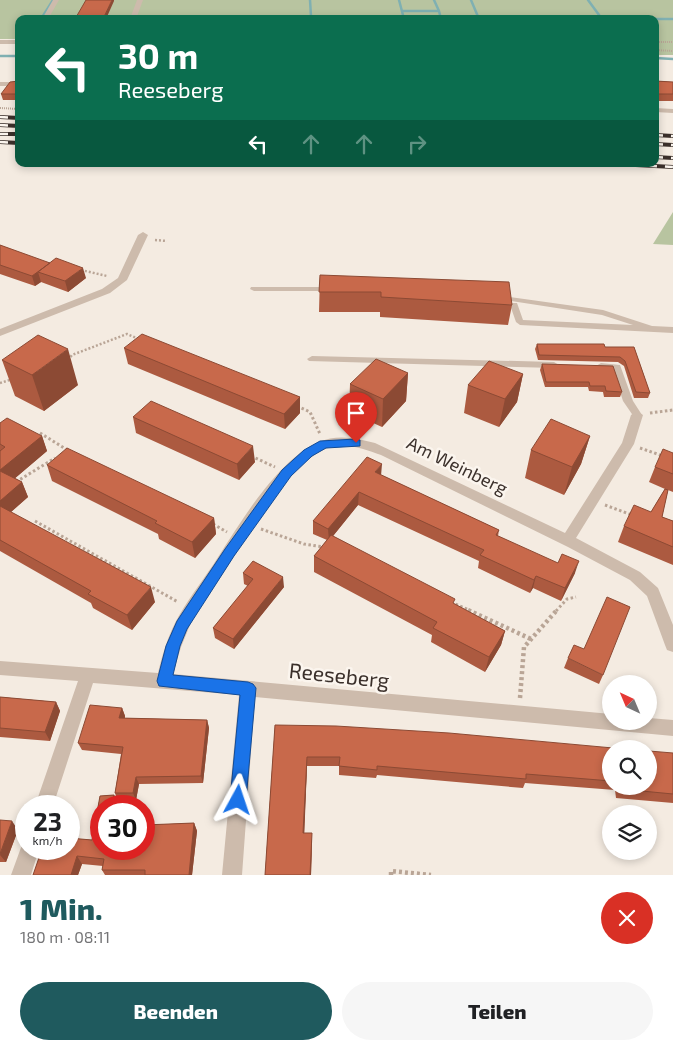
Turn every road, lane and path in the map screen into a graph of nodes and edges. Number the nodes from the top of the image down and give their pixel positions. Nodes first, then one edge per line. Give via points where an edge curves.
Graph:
1 (56, 0) edge
2 (140, 0) edge
3 (47, 15) edge
4 (134, 15) edge
5 (0, 42) edge
6 (15, 42) edge
7 (659, 42) edge
8 (673, 42) edge
9 (659, 50) edge
10 (673, 50) edge
11 (0, 84) edge
12 (15, 84) edge
13 (0, 108) edge
14 (15, 109) edge
15 (659, 110) edge
16 (673, 111) edge
17 (146, 238) joint
18 (167, 241) dead end
19 (72, 269) edge
20 (122, 280) junction
21 (254, 289) dead end
22 (342, 289) edge
23 (492, 296) edge
24 (514, 305) edge
25 (648, 327) junction
26 (673, 330) edge
27 (0, 334) edge
28 (144, 341) edge
29 (312, 359) dead end
30 (60, 361) edge
31 (568, 366) edge
32 (588, 366) edge
33 (15, 378) edge
34 (0, 383) edge
35 (294, 405) edge
36 (673, 410) edge
37 (637, 416) junction
38 (40, 433) edge
39 (324, 444) junction
40 (628, 444) junction
41 (69, 450) junction
42 (244, 452) edge
43 (77, 455) edge
44 (664, 457) edge
45 (286, 473) junction
46 (14, 483) edge
47 (593, 500) junction
48 (638, 517) edge
49 (205, 520) edge
50 (35, 521) dead end
51 (248, 524) junction
52 (239, 538) junction
53 (568, 540) junction
54 (330, 547) edge
55 (576, 597) dead end
56 (449, 601) edge
57 (191, 610) junction
58 (531, 640) junction
59 (673, 645) edge
60 (0, 668) edge
61 (88, 675) junction
62 (164, 681) junction
63 (248, 688) junction
64 (518, 715) junction
65 (673, 728) edge
66 (48, 795) edge
67 (26, 860) edge
68 (21, 875) edge
69 (232, 875) edge
70 (391, 875) edge
71 (431, 875) edge

1 - 3 street
2 - 4 street
5 - 6 street
7 - 8 path
9 - 10 path
11 - 12 street
13 - 14 path
15 - 16 street
17 - 18 path
17 - 20 street
19 - 20 path
20 - 27 street via 89,299
21 - 22 lane
23 - 25 lane via 604,313
24 - 25 lane via 520,322
25 - 26 lane
28 - 30 path via 127,334
29 - 31 lane
32 - 37 lane via 617,367 628,401
33 - 34 path
35 - 39 path via 310,412
36 - 37 path
37 - 40 street
38 - 41 path
39 - 45 street via 308,453
39 - 53 street, Am Weinberg via 371,446
40 - 44 path
40 - 47 street
41 - 43 path
41 - 46 path
42 - 45 path
45 - 51 street
47 - 48 path
47 - 53 street
49 - 52 path
50 - 57 path
51 - 52 street
51 - 54 path via 304,544
52 - 57 street
53 - 59 street, Am Weinberg via 644,583 653,592
55 - 58 path via 567,598
56 - 58 path
57 - 62 street via 173,646
58 - 64 path via 524,647
60 - 61 street, Reeseberg
61 - 62 street, Reeseberg
61 - 66 street
62 - 63 street, Reeseberg
63 - 64 street, Reeseberg
63 - 69 street
64 - 65 street, Reeseberg
67 - 68 street
70 - 71 path via 391,871

